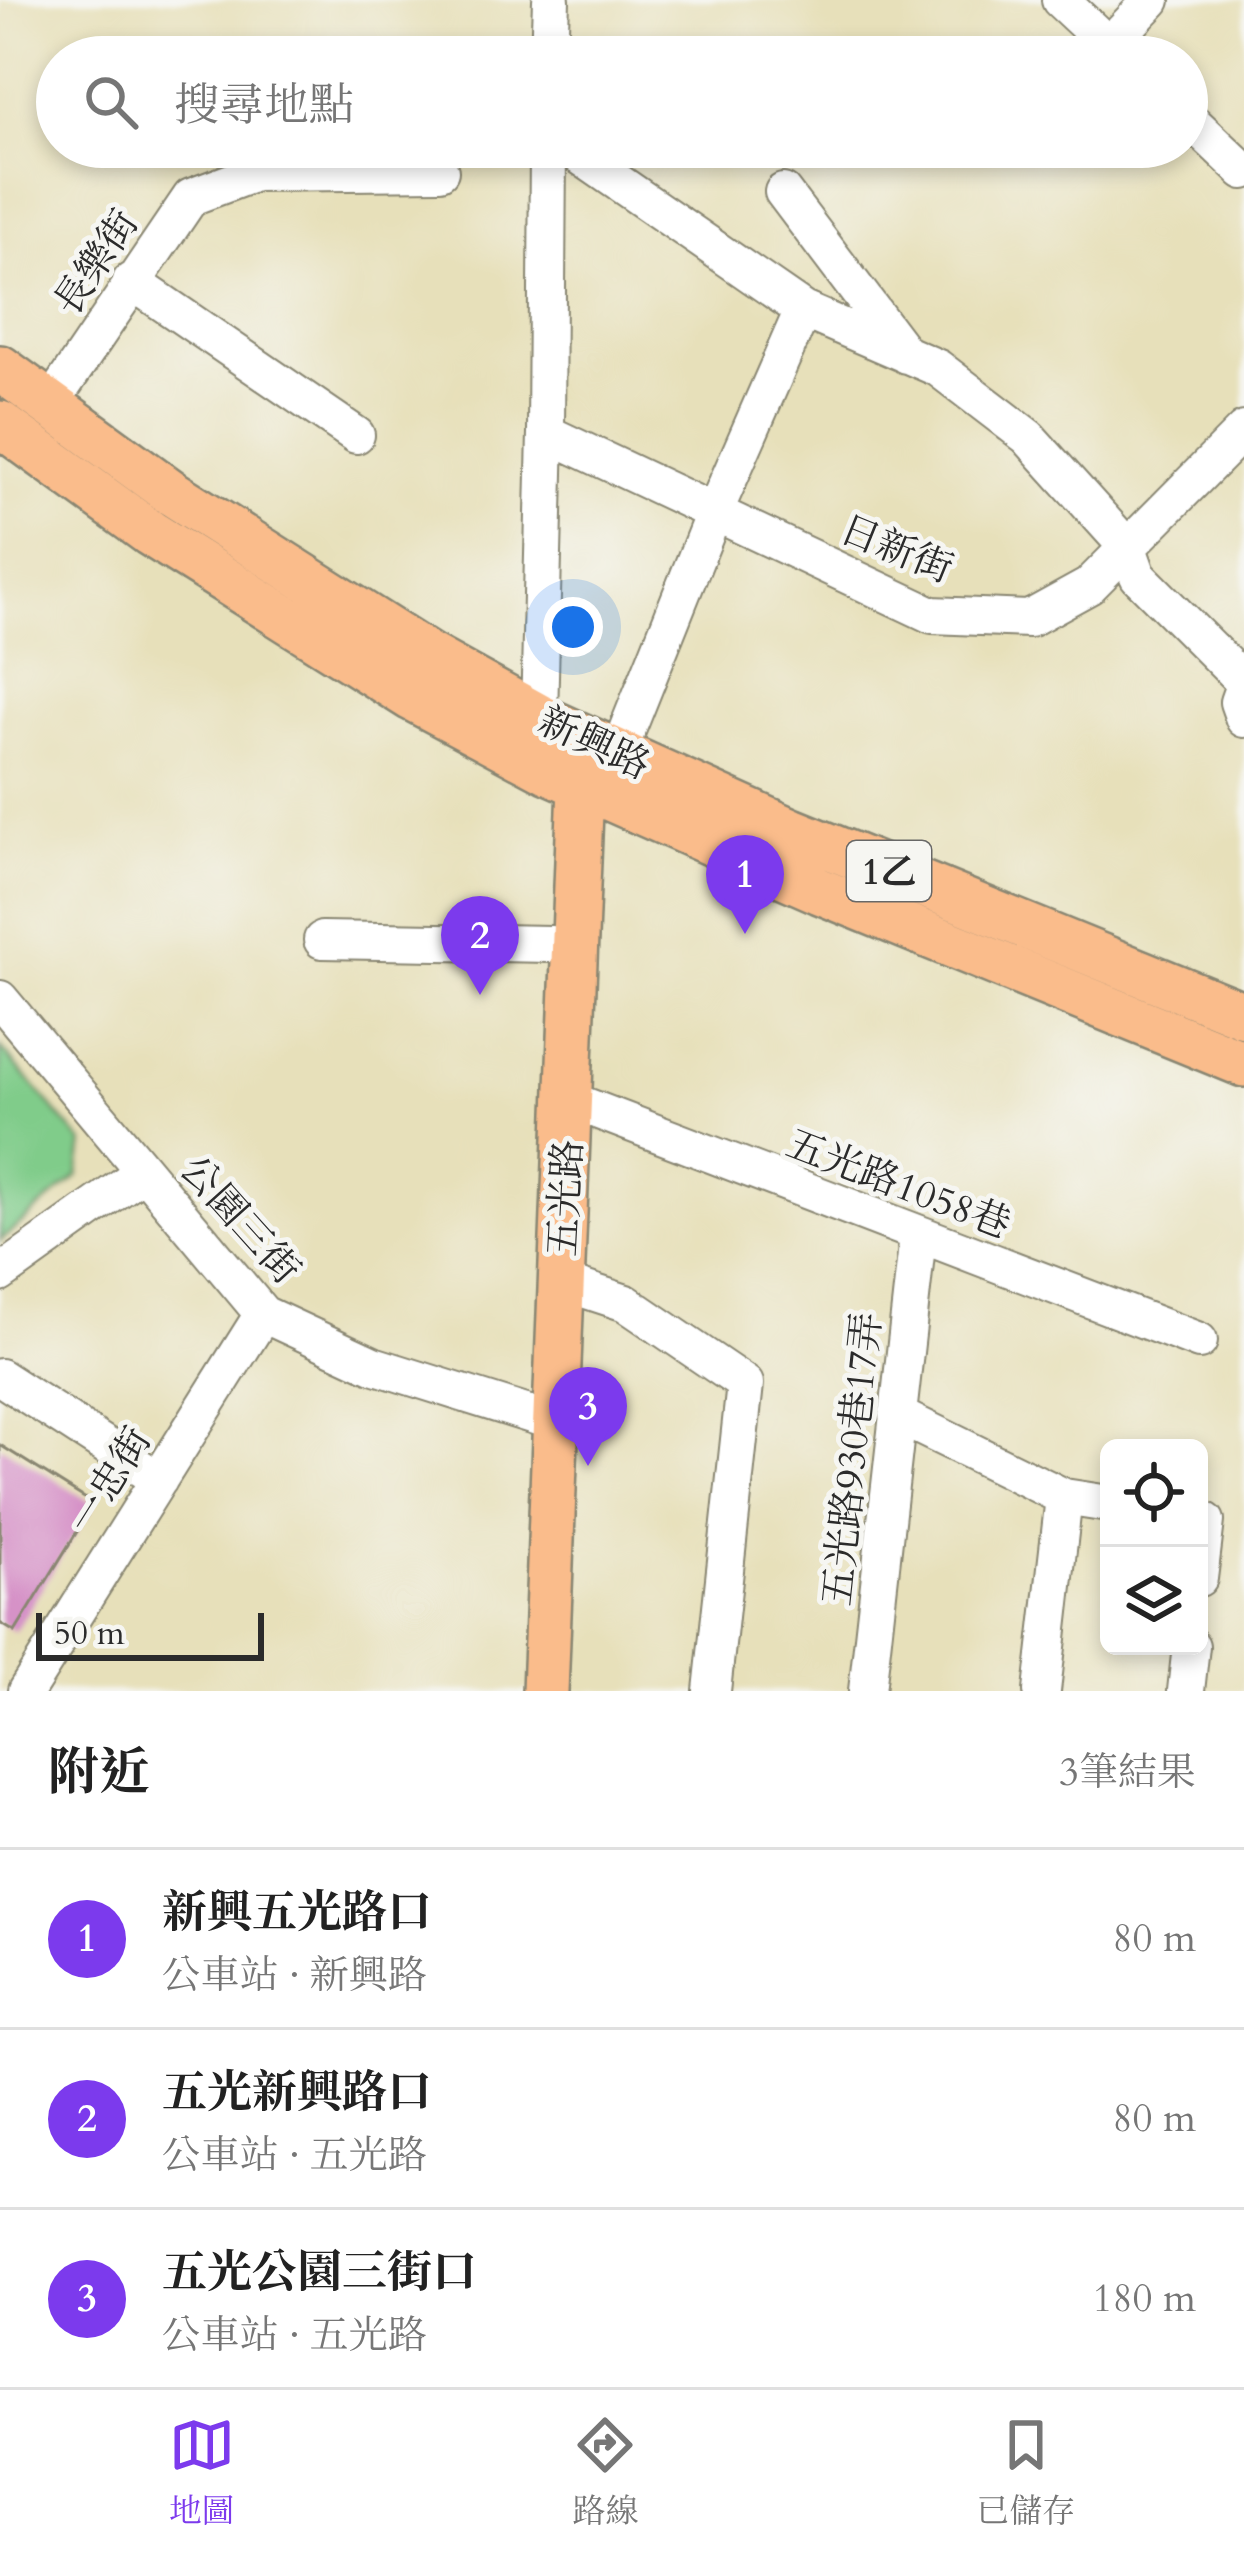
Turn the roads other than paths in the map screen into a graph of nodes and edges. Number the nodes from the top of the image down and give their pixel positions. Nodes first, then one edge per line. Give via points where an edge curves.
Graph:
1 (550, 0) edge
2 (1060, 0) edge
3 (1153, 0) edge
4 (550, 36) edge
5 (1097, 36) edge
6 (1126, 36) edge
7 (1208, 137) edge
8 (548, 168) edge
9 (597, 168) edge
10 (440, 171) dead end
11 (1244, 171) edge
12 (783, 192) dead end
13 (131, 280) junction
14 (803, 310) junction
15 (906, 355) junction
16 (0, 368) edge
17 (49, 406) junction
18 (0, 424) edge
19 (1244, 430) edge
20 (546, 433) junction
21 (356, 435) dead end
22 (714, 513) junction
23 (1128, 548) junction
24 (1244, 684) edge
25 (539, 717) junction
26 (1244, 719) edge
27 (618, 753) junction
28 (565, 778) junction
29 (322, 940) dead end
30 (551, 944) junction
31 (0, 999) edge
32 (1244, 1015) edge
33 (1244, 1064) edge
34 (570, 1100) junction
35 (142, 1172) junction
36 (918, 1236) junction
37 (0, 1274) edge
38 (560, 1281) junction
39 (263, 1314) junction
40 (1198, 1341) dead end
41 (0, 1377) edge
42 (897, 1415) junction
43 (540, 1418) junction
44 (159, 1480) junction
45 (1064, 1497) junction
46 (1100, 1503) edge
47 (1190, 1655) edge
48 (26, 1691) edge
49 (517, 1691) edge
50 (545, 1691) edge
51 (712, 1691) edge
52 (867, 1691) edge
53 (1042, 1691) edge
54 (1186, 1691) edge

1 - 4 street
2 - 5 street
3 - 6 street
7 - 11 street
8 - 20 street
9 - 14 street
10 - 13 street, 長樂街 via 255,173 191,196
12 - 15 street
13 - 17 street, 長樂街
13 - 21 street
14 - 15 street
14 - 22 street
15 - 23 street via 938,368 1028,437
16 - 17 main road, 新興路 / 1乙
17 - 25 main road, 新興路 / 1乙 via 274,558
18 - 28 main road, 新興路 / 1乙 via 149,532 351,660
19 - 23 street, 日新街
20 - 22 street, 日新街
20 - 25 street
22 - 23 street, 日新街 via 932,615 1028,619 1089,586
22 - 27 street
23 - 24 street via 1138,576
24 - 26 street
25 - 27 main road, 新興路 / 1乙
25 - 28 main road
27 - 32 main road, 新興路 / 1乙
28 - 30 main road, 五光路
28 - 33 main road, 新興路 / 1乙
28 - 34 main road, 五光路
29 - 30 street
30 - 43 main road, 五光路
31 - 35 street, 公園三街
34 - 36 street, 五光路1058巷
34 - 38 main road, 五光路
35 - 37 street
35 - 39 street, 公園三街
36 - 40 street, 五光路1058巷
36 - 42 street, 五光路930巷17弄
38 - 43 main road, 五光路
38 - 51 street via 626,1303 746,1384
39 - 43 street, 公園三街 via 373,1366
39 - 44 street, 一忠街
41 - 44 street
42 - 45 street
42 - 52 street, 五光路930巷17弄
43 - 49 main road, 五光路
43 - 50 main road, 五光路
44 - 48 street, 一忠街
45 - 46 street
45 - 53 street
47 - 54 street

